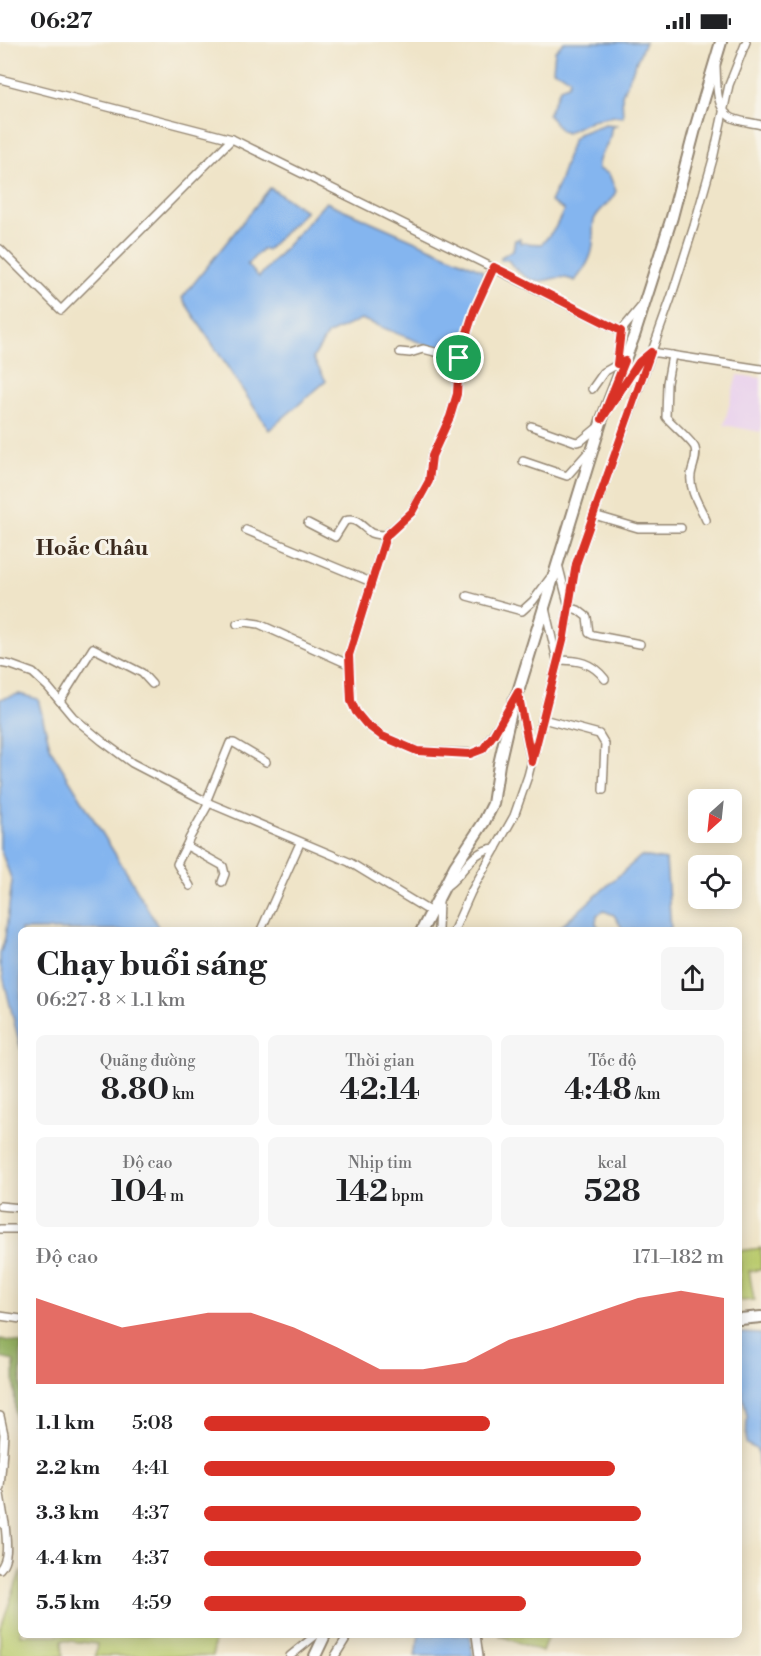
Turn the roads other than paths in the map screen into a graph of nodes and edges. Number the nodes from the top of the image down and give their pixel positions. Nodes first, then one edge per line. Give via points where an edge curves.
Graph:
1 (721, 42) edge
2 (746, 42) edge
3 (715, 58) junction
4 (0, 80) edge
5 (724, 110) junction
6 (761, 125) edge
7 (232, 139) junction
8 (0, 249) edge
9 (494, 267) junction
10 (645, 303) junction
11 (621, 331) junction
12 (400, 352) dead end
13 (651, 352) junction
14 (672, 356) junction
15 (459, 358) junction
16 (621, 362) junction
17 (761, 369) edge
18 (592, 389) dead end
19 (601, 422) junction
20 (531, 426) dead end
21 (593, 447) junction
22 (523, 461) dead end
23 (594, 515) junction
24 (706, 520) dead end
25 (308, 523) dead end
26 (681, 528) dead end
27 (246, 530) dead end
28 (386, 536) junction
29 (556, 566) junction
30 (371, 582) junction
31 (467, 596) dead end
32 (544, 605) junction
33 (569, 607) junction
34 (237, 624) dead end
35 (640, 644) dead end
36 (558, 660) junction
37 (0, 663) edge
38 (348, 664) junction
39 (605, 679) dead end
40 (152, 684) dead end
41 (518, 692) junction
42 (60, 701) junction
43 (513, 703) junction
44 (543, 718) junction
45 (266, 762) dead end
46 (532, 762) junction
47 (603, 790) dead end
48 (207, 803) junction
49 (188, 842) junction
50 (300, 843) junction
51 (496, 848) junction
52 (222, 882) dead end
53 (190, 886) dead end
54 (442, 891) junction
55 (431, 912) junction
56 (262, 927) edge
57 (424, 927) edge
58 (438, 927) edge
59 (455, 927) edge
60 (0, 1206) edge
61 (18, 1208) edge
62 (0, 1229) edge
63 (16, 1229) dead end
64 (0, 1316) edge
65 (761, 1317) edge
66 (18, 1319) edge
67 (742, 1319) edge
68 (0, 1416) edge
69 (1, 1463) edge
70 (0, 1487) edge
71 (0, 1494) edge
72 (3, 1523) edge
73 (0, 1569) edge
74 (312, 1638) edge
75 (324, 1638) edge
76 (346, 1638) edge
77 (476, 1638) edge
78 (316, 1654) edge
79 (290, 1656) edge
80 (308, 1656) edge
81 (335, 1656) edge
82 (478, 1656) edge

1 - 3 main road
2 - 5 street
3 - 5 street via 720,105
3 - 10 main road
4 - 7 street
5 - 6 street via 731,117
5 - 13 street via 694,226
7 - 8 street via 61,310
7 - 9 street
9 - 11 street
9 - 15 street
10 - 11 street
10 - 16 main road
11 - 16 street
12 - 15 street via 423,349
13 - 14 street
13 - 19 street via 639,362
13 - 23 street
14 - 17 street
14 - 24 street via 666,417 694,446 692,485
15 - 28 street via 457,394 432,456 429,481 412,512
16 - 18 street via 604,372
16 - 19 main road
19 - 20 street via 576,442
19 - 21 main road
21 - 22 street via 567,476
21 - 29 main road
23 - 26 street via 638,528
23 - 33 street via 576,564
25 - 28 street via 335,537 345,522 352,520 374,535
27 - 30 street
28 - 30 street
29 - 31 street via 522,611
29 - 32 main road
29 - 33 street
30 - 38 street
32 - 36 street
32 - 41 main road
33 - 35 street via 587,617 591,634
33 - 36 street
34 - 38 street via 259,624
36 - 39 street via 585,662
36 - 44 street
37 - 42 street via 33,673
38 - 43 street via 351,701 356,712 382,736 417,751 474,753 483,749
40 - 42 street via 142,673 93,648
41 - 43 main road
41 - 46 street
42 - 48 street via 124,758
43 - 54 main road via 493,804
44 - 46 street
44 - 47 street via 599,734 605,744
45 - 48 street via 230,744
46 - 51 street via 514,816
48 - 49 street
48 - 50 street
49 - 52 street via 191,849 223,866
49 - 53 street via 177,864
50 - 55 street via 349,862
50 - 56 street
51 - 54 street via 472,857
51 - 59 street
54 - 55 main road
54 - 58 street
55 - 57 main road
60 - 61 street
62 - 63 street
64 - 66 street
65 - 67 main road
68 - 69 street via 4,1434
69 - 70 street
71 - 72 street
72 - 73 street via 6,1554
74 - 79 street
75 - 78 main road
76 - 81 street
77 - 82 street
78 - 80 street

